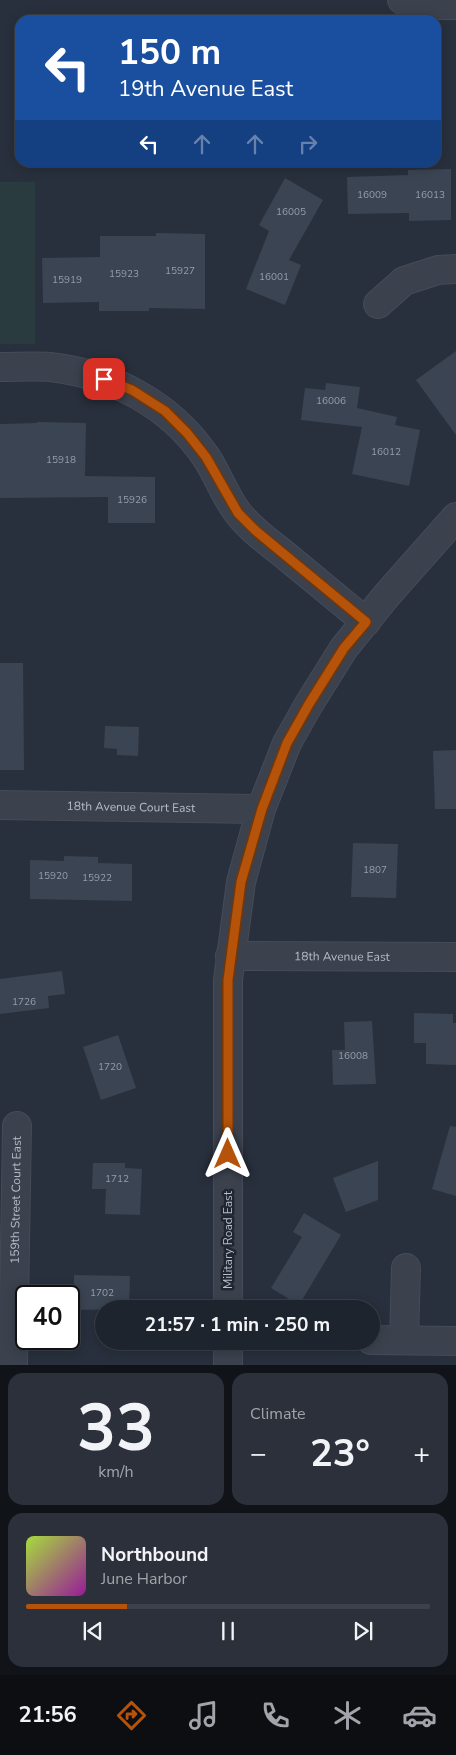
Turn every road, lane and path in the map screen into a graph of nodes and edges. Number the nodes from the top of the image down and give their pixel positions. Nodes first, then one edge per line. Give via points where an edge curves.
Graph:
1 (402, 0) edge
2 (456, 5) edge
3 (456, 269) edge
4 (378, 304) dead end
5 (0, 367) edge
6 (456, 518) edge
7 (366, 622) junction
8 (0, 804) edge
9 (262, 809) junction
10 (230, 956) junction
11 (456, 957) edge
12 (17, 1126) dead end
13 (406, 1268) dead end
14 (228, 1300) edge
15 (380, 1340) edge
16 (404, 1340) junction
17 (456, 1341) edge
18 (228, 1350) edge
19 (13, 1365) edge
20 (228, 1365) edge

1 - 2 street via 423,5
3 - 4 street via 438,270 404,281
5 - 7 street via 48,367 96,376 132,390 165,411 206,457 238,513
6 - 7 street, Military Road East
7 - 9 street, Military Road East via 344,648 304,712 287,743
8 - 9 street, 18th Avenue Court East
9 - 10 street, Military Road East via 241,882
10 - 11 street, 18th Avenue East
10 - 14 street, Military Road East
12 - 19 street, 159th Street Court East
13 - 16 street
15 - 16 street
16 - 17 street
18 - 20 street

